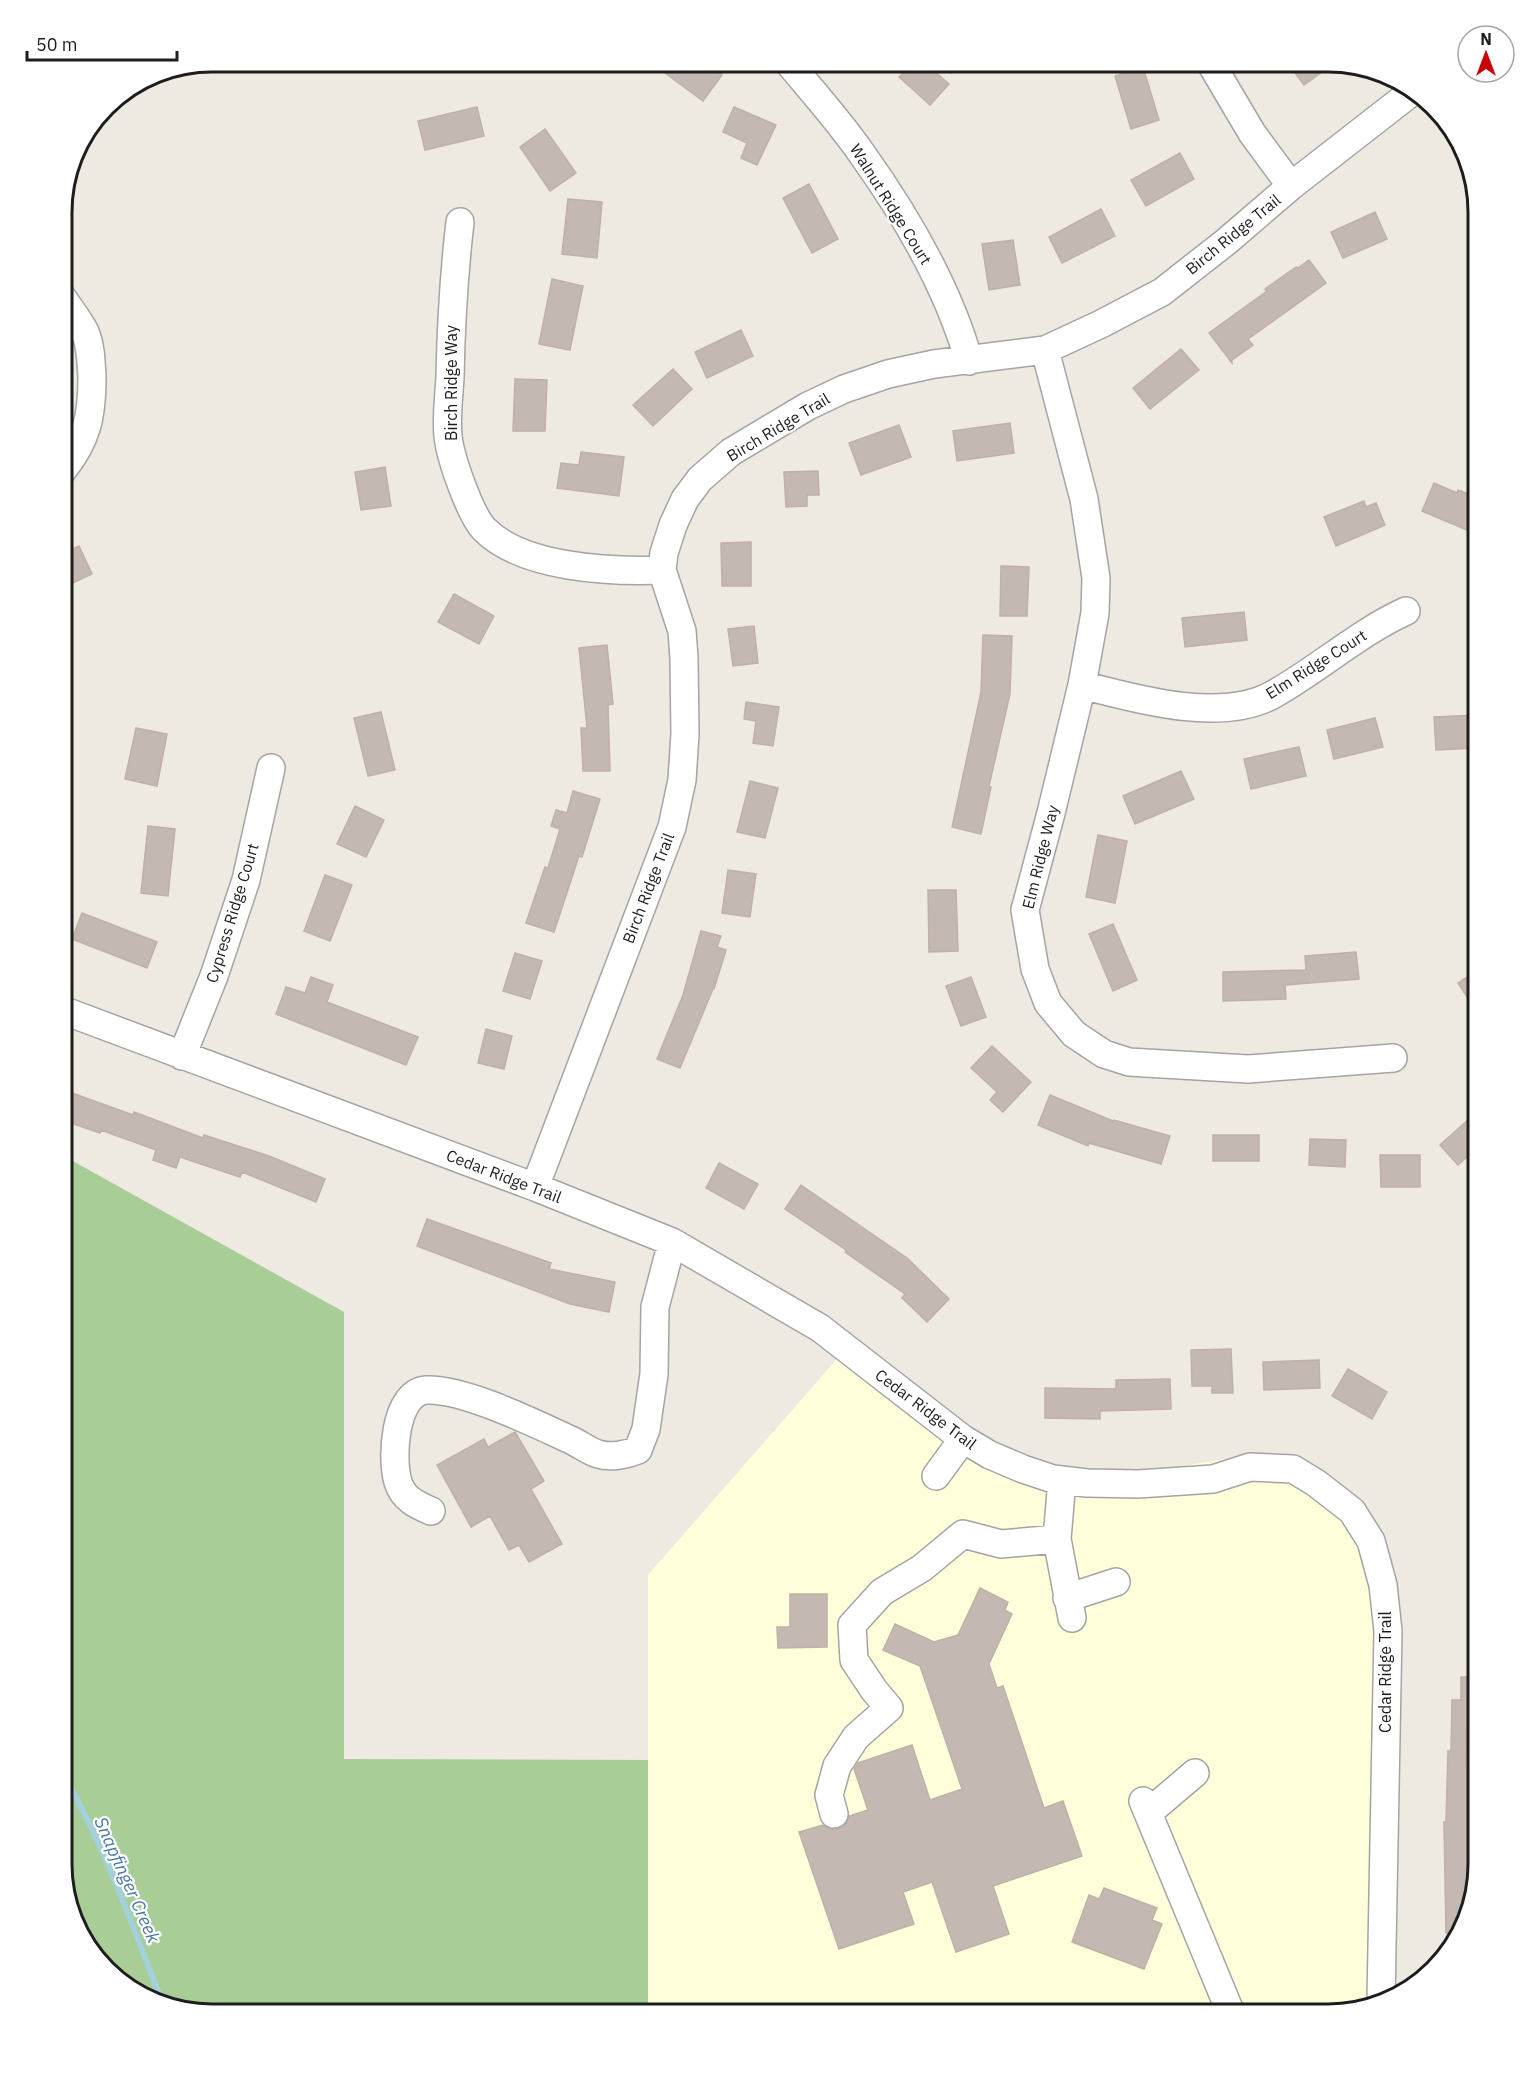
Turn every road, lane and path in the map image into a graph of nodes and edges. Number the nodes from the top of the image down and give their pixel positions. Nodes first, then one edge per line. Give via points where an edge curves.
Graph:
1 (796, 72) edge
2 (1216, 72) edge
3 (1406, 96) edge
4 (1291, 186) junction
5 (460, 222) dead end
6 (72, 312) edge
7 (1045, 350) junction
8 (969, 361) junction
9 (72, 458) edge
10 (662, 570) junction
11 (1406, 611) dead end
12 (1082, 685) junction
13 (271, 768) dead end
14 (72, 1014) edge
15 (182, 1056) junction
16 (1393, 1058) dead end
17 (535, 1187) junction
18 (672, 1242) junction
19 (963, 1439) junction
20 (936, 1476) dead end
21 (1062, 1480) junction
22 (431, 1511) dead end
23 (1057, 1539) junction
24 (1116, 1582) dead end
25 (1195, 1773) dead end
26 (834, 1814) dead end
27 (1381, 1994) edge
28 (1227, 2004) edge

1 - 8 street, Walnut Ridge Court via 862,154 911,231 959,326
2 - 4 street via 1252,133
3 - 4 street, Birch Ridge Trail
4 - 7 street, Birch Ridge Trail via 1162,292
5 - 10 street, Birch Ridge Way via 453,281 448,436 459,481 483,528 524,555 577,566
6 - 9 street via 85,332 91,357 92,407 86,433
7 - 8 street, Birch Ridge Trail
7 - 12 street, Elm Ridge Way via 1084,499 1096,578 1095,613
8 - 10 street, Birch Ridge Trail via 888,374 844,389 731,452 700,479 685,499 673,525
10 - 17 street, Birch Ridge Trail via 682,631 682,780 672,827
11 - 12 street, Elm Ridge Court via 1381,622 1272,696 1237,706 1199,709
12 - 16 street, Elm Ridge Way via 1025,910 1035,969 1054,1011 1074,1034 1104,1054 1129,1062 1248,1070
13 - 15 street, Cypress Ridge Court via 246,880
14 - 15 street, Cedar Ridge Trail
15 - 17 street, Cedar Ridge Trail
17 - 18 street, Cedar Ridge Trail
18 - 19 street, Cedar Ridge Trail via 820,1328
18 - 22 street via 655,1307 654,1374 646,1429 638,1450 624,1455 599,1454 481,1402 447,1391 423,1390 408,1401 398,1421 396,1455 398,1483 411,1503
19 - 20 street
19 - 21 street, Cedar Ridge Trail via 1023,1469
21 - 23 street
21 - 27 street, Cedar Ridge Trail via 1138,1484 1213,1479 1250,1467 1293,1469 1352,1511 1371,1541 1383,1585 1388,1631
23 - 24 street via 1069,1608
23 - 26 street via 1001,1544 963,1534 922,1568 882,1592 852,1625 854,1660 889,1708 856,1737 837,1766 829,1795
25 - 28 street via 1145,1807

